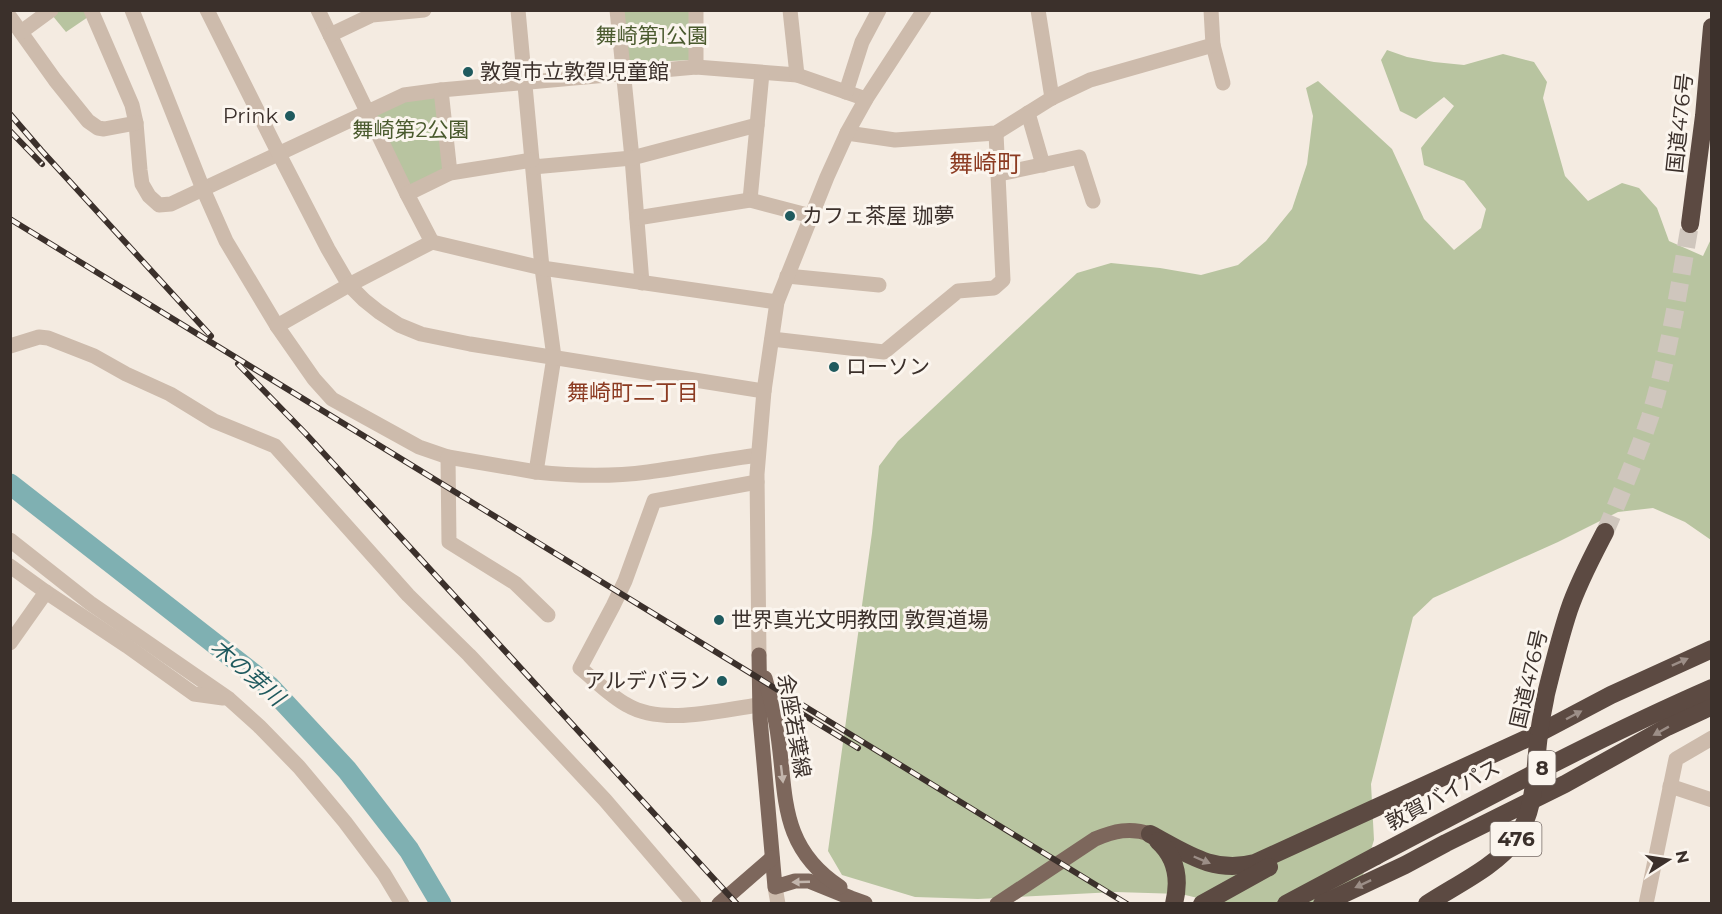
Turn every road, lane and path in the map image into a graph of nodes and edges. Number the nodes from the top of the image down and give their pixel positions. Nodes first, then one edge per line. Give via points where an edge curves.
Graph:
1 (51, 10) edge
2 (91, 10) edge
3 (132, 10) edge
4 (207, 10) edge
5 (318, 10) edge
6 (424, 10) edge
7 (518, 10) edge
8 (616, 10) edge
9 (696, 10) edge
10 (790, 10) edge
11 (879, 10) edge
12 (924, 10) edge
13 (1038, 10) edge
14 (1211, 10) edge
15 (371, 13) edge
16 (10, 17) edge
17 (1712, 27) edge
18 (21, 32) junction
19 (330, 35) junction
20 (1213, 45) junction
21 (696, 67) junction
22 (622, 73) junction
23 (762, 73) junction
24 (797, 75) junction
25 (525, 83) junction
26 (1223, 83) dead end
27 (441, 90) junction
28 (846, 92) junction
29 (1052, 98) junction
30 (866, 99) junction
31 (368, 112) junction
32 (1028, 113) junction
33 (136, 123) junction
34 (757, 125) junction
35 (847, 133) junction
36 (996, 133) junction
37 (279, 154) junction
38 (632, 158) junction
39 (532, 163) junction
40 (1042, 165) junction
41 (450, 173) junction
42 (999, 174) junction
43 (203, 189) junction
44 (407, 194) junction
45 (750, 200) junction
46 (1093, 201) dead end
47 (811, 216) junction
48 (637, 218) junction
49 (1690, 224) tunnel mouth
50 (432, 242) junction
51 (542, 268) junction
52 (787, 276) junction
53 (642, 283) junction
54 (349, 285) junction
55 (879, 285) dead end
56 (777, 302) junction
57 (277, 326) junction
58 (772, 339) junction
59 (10, 346) edge
60 (554, 357) junction
61 (764, 391) junction
62 (758, 455) junction
63 (448, 457) junction
64 (536, 472) junction
65 (757, 482) junction
66 (1605, 532) tunnel mouth
67 (10, 540) edge
68 (10, 566) edge
69 (46, 592) junction
70 (548, 615) dead end
71 (10, 643) edge
72 (1712, 649) edge
73 (759, 655) junction
74 (1712, 688) edge
75 (229, 699) junction
76 (759, 705) junction
77 (1712, 706) edge
78 (1539, 733) junction
79 (1712, 738) edge
80 (1670, 786) junction
81 (1532, 800) junction
82 (1712, 800) edge
83 (1357, 818) junction
84 (1150, 834) junction
85 (772, 858) junction
86 (775, 887) junction
87 (1449, 898) edge
88 (1288, 902) edge
89 (402, 903) edge
90 (694, 903) edge
91 (719, 903) edge
92 (778, 903) edge
93 (866, 903) edge
94 (997, 903) edge
95 (1174, 903) edge
96 (1202, 903) edge
97 (1322, 903) edge
98 (1427, 903) edge
99 (1646, 903) edge

1 - 18 street
2 - 33 street via 126,89
3 - 43 street
4 - 37 street
5 - 19 street
6 - 15 street
7 - 25 street
8 - 22 street
9 - 21 street
10 - 24 street
11 - 28 street via 862,42
12 - 30 street
13 - 29 street
14 - 20 street
15 - 19 street
16 - 18 street
17 - 49 highway, 国道476号
18 - 33 street via 88,121 104,129
19 - 31 street
20 - 26 street
20 - 29 street via 1089,80
21 - 22 street
21 - 23 street
22 - 25 street
22 - 38 street
23 - 24 street
23 - 34 street
24 - 28 street
25 - 27 street
25 - 39 street
27 - 31 street via 404,95
27 - 41 street
28 - 30 street
29 - 32 street
30 - 35 street
31 - 37 street
31 - 44 street
32 - 36 street
32 - 40 street
33 - 43 street via 142,184 149,196 159,205 171,204
34 - 38 street
34 - 45 street
35 - 36 street via 895,141
35 - 47 street
36 - 42 street
37 - 43 street
37 - 54 street
38 - 39 street
38 - 48 street
39 - 41 street
39 - 51 street
40 - 42 street
40 - 46 street via 1079,157
41 - 44 street
42 - 58 street via 1003,280 994,288 958,291 884,352
43 - 57 street via 226,241
44 - 50 street
45 - 47 street
45 - 48 street
47 - 52 street
48 - 53 street
50 - 51 street
50 - 54 street
51 - 53 street
51 - 60 street
52 - 55 street
52 - 56 street
53 - 56 street
54 - 57 street
54 - 60 street via 379,312 421,334
56 - 58 street
57 - 63 street via 332,399 419,447
58 - 61 street
59 - 90 street via 48,338 94,356 214,421 275,446 408,596 557,749
60 - 61 street
60 - 64 street
61 - 62 street
62 - 64 street via 646,472 573,476
62 - 65 street
63 - 64 street
63 - 70 street via 449,542 515,583
65 - 73 street
65 - 76 street via 654,501 625,581 580,668 626,705 652,714 692,714
66 - 78 highway, 国道476号 / 476 via 1569,610
67 - 75 street via 90,603
68 - 69 street
69 - 71 street
69 - 75 street via 194,694
78 -> 72 highway via 1611,694
73 - 76 main road, 余座若葉線
73 -> 93 main road, 余座若葉線 via 776,723 788,815 797,840 820,873
74 - 88 highway, 敦賀バイパス / 8, bridge via 1541,769
75 - 89 street via 259,726 345,822
76 - 85 main road, 余座若葉線
77 -> 81 highway
78 - 81 highway, 国道476号 / 476
78 - 83 highway
79 - 80 street via 1676,759
80 - 82 street
80 - 99 street
81 - 87 highway, 国道476号 / 476 via 1522,829 1503,854
81 -> 97 highway
84 -> 83 highway via 1213,865 1243,866
83 - 96 highway
84 - 94 main road via 1125,830 1095,839
84 - 95 highway via 1171,857 1176,870
85 - 86 main road, 余座若葉線
85 - 91 main road
86 - 92 street
93 -> 86 main road, 余座若葉線 via 809,881
87 - 98 highway, 国道476号 / 476

